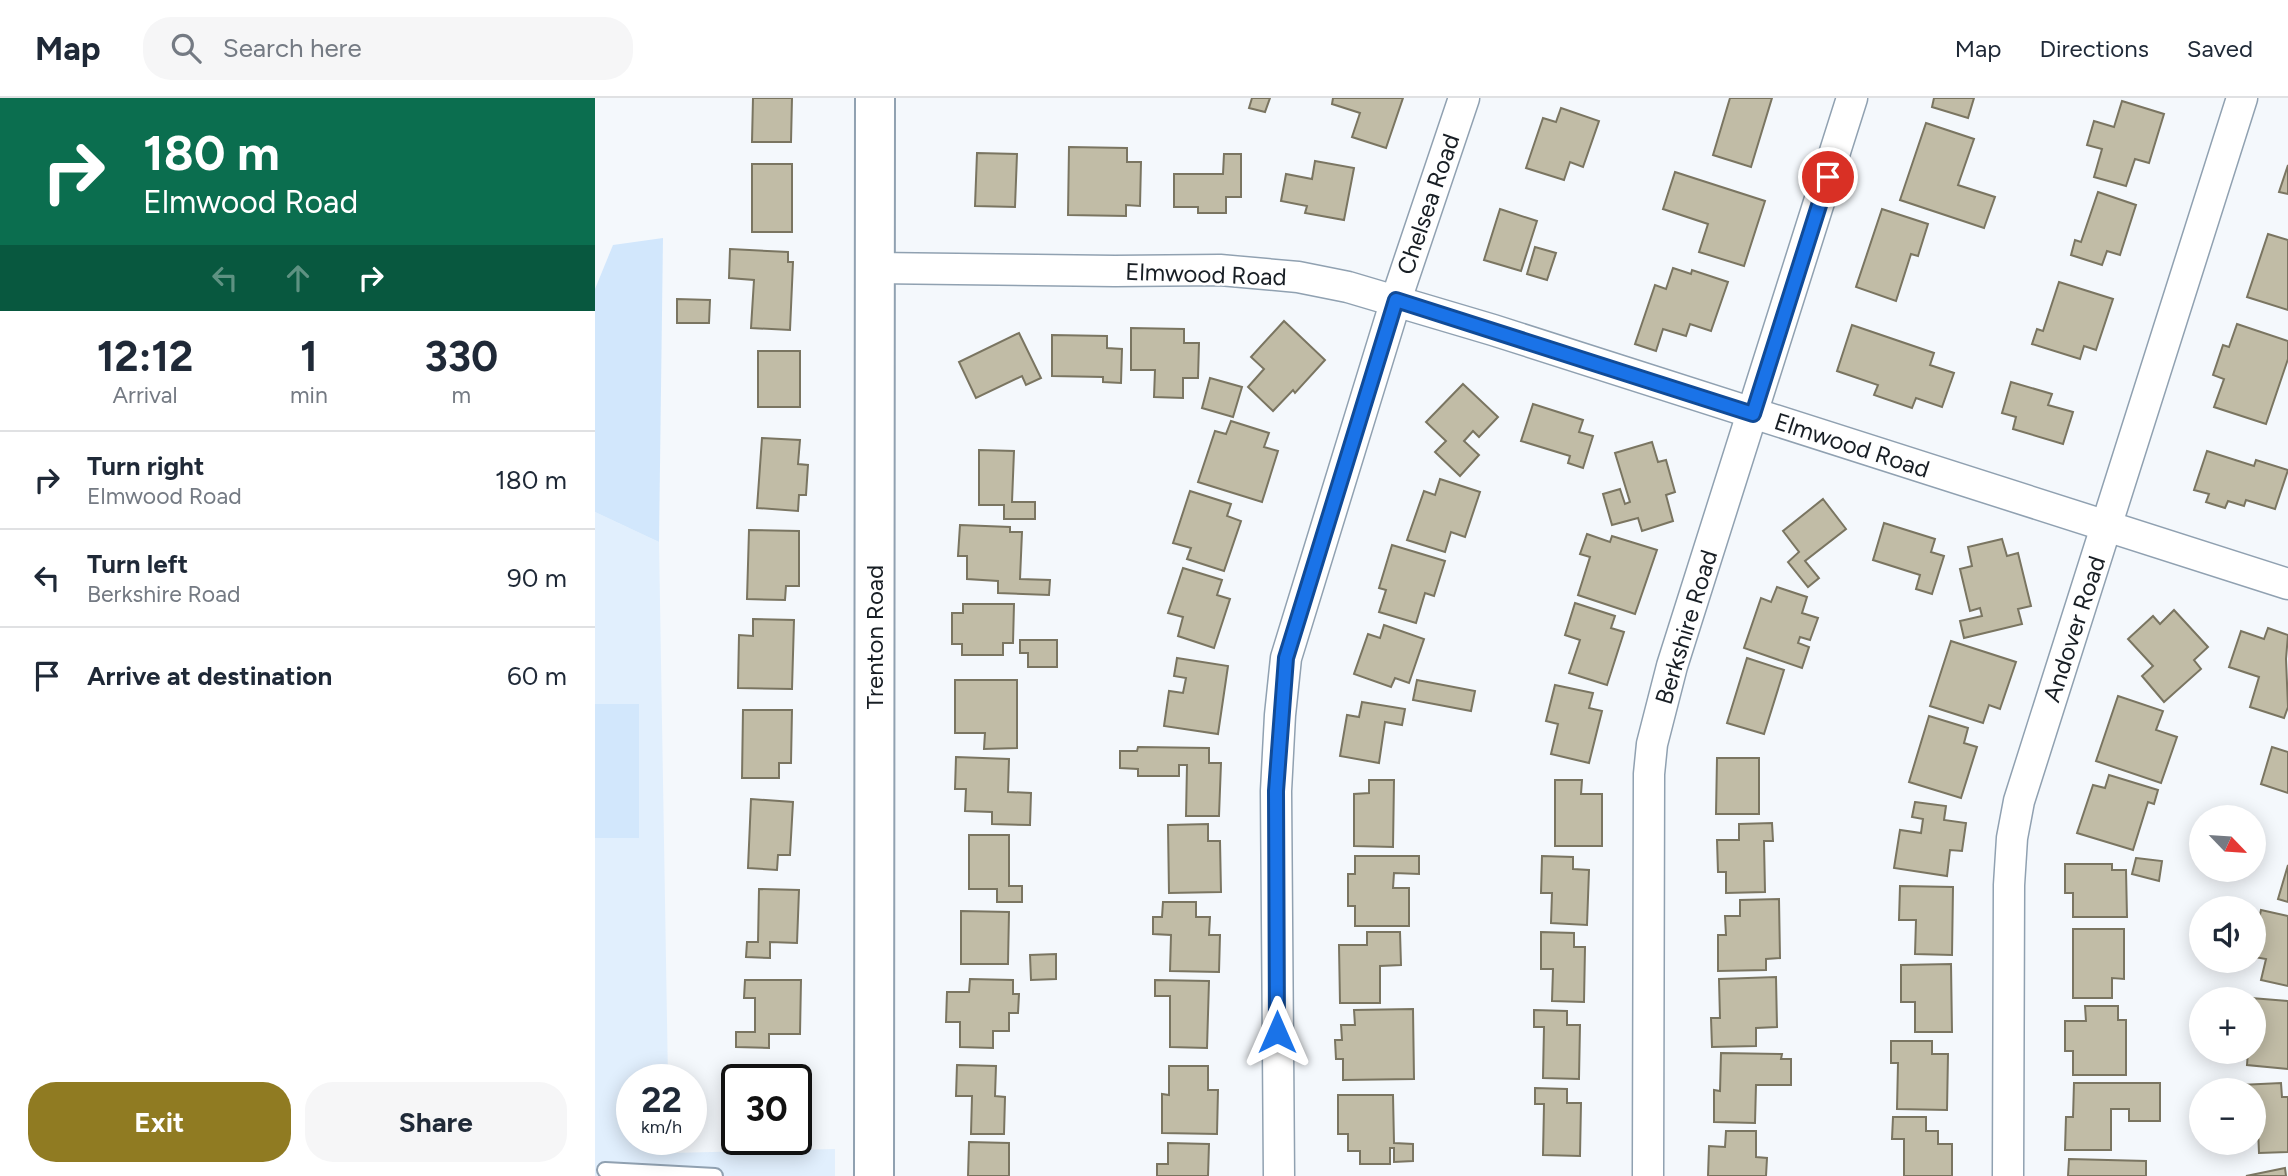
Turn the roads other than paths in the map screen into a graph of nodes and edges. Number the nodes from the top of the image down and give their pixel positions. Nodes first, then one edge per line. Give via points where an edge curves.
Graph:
1 (875, 98) edge
2 (1464, 98) edge
3 (1852, 98) edge
4 (2242, 98) edge
5 (875, 268) junction
6 (1396, 300) junction
7 (1753, 414) junction
8 (2107, 526) junction
9 (2288, 584) edge
10 (605, 1170) dead end
11 (715, 1176) edge
12 (874, 1176) edge
13 (1279, 1176) edge
14 (1648, 1176) edge
15 (2008, 1176) edge

1 - 5 main road, Trenton Road
2 - 6 street, Chelsea Road
3 - 7 street, Berkshire Road
4 - 8 street, Andover Road
5 - 6 street, Elmwood Road via 1220,270 1298,277
5 - 12 main road, Trenton Road
6 - 7 street, Elmwood Road
6 - 13 street, Chelsea Road via 1286,658 1276,791
7 - 8 street, Elmwood Road
7 - 14 street, Berkshire Road via 1672,666 1652,744
8 - 9 street, Elmwood Road
8 - 15 street, Andover Road via 2019,802 2012,838
10 - 11 lane

